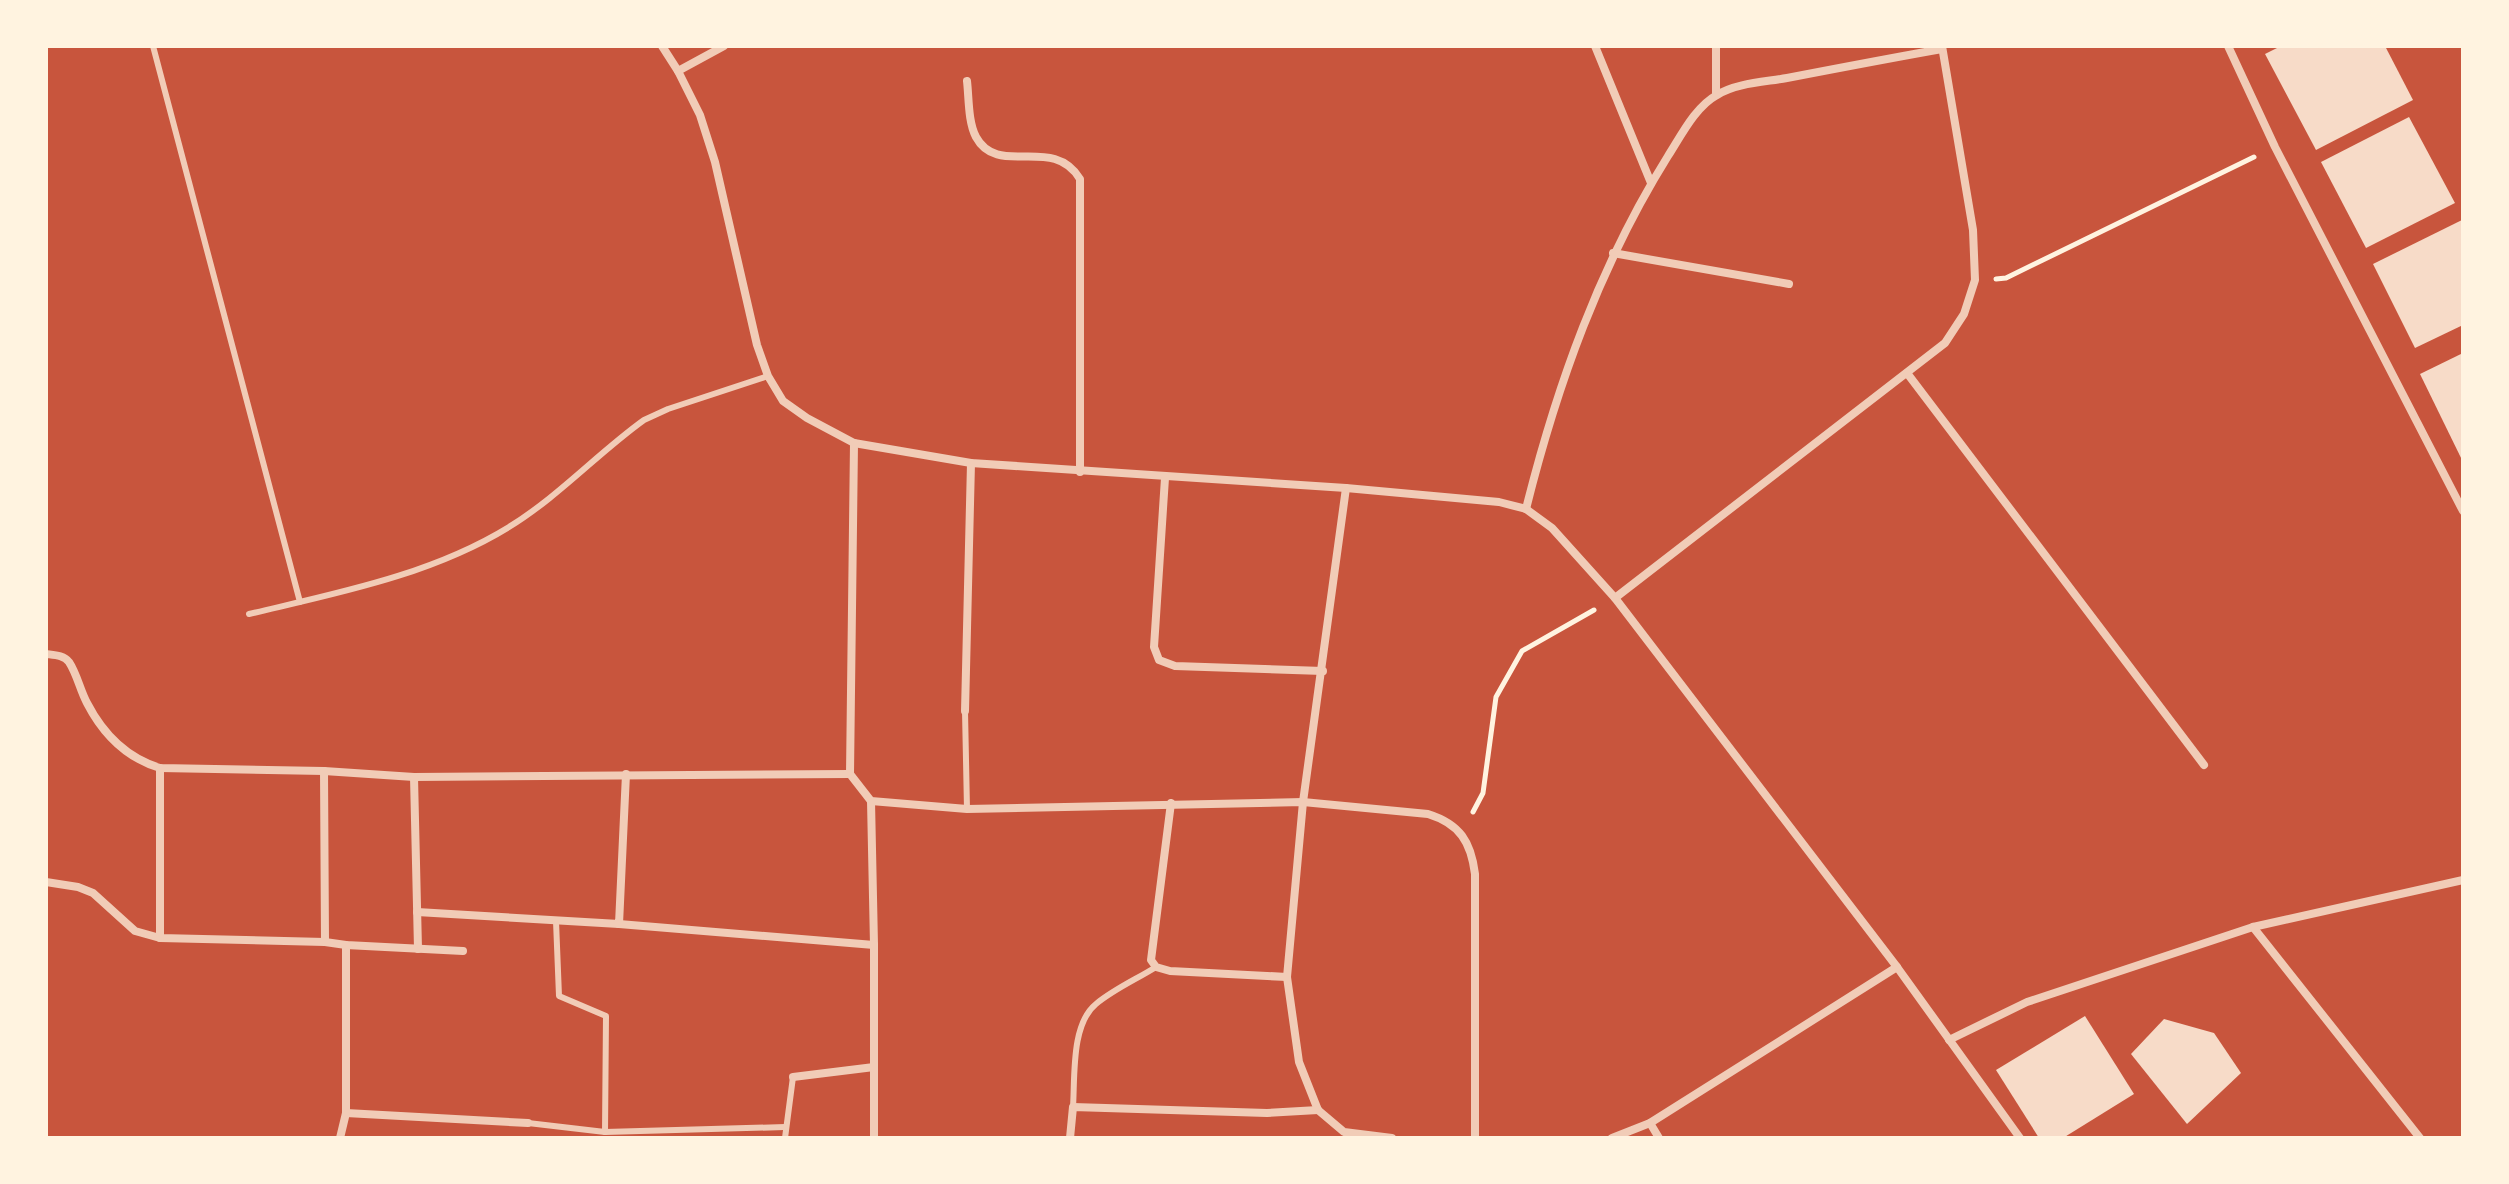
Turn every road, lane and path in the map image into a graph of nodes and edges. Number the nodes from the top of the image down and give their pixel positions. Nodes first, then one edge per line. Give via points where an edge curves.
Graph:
1 (153, 46) edge
2 (662, 46) edge
3 (724, 46) edge
4 (1595, 46) edge
5 (1716, 46) edge
6 (2228, 46) edge
7 (1942, 47) edge
8 (678, 71) junction
9 (967, 81) dead end
10 (1716, 95) junction
11 (2275, 147) junction
12 (1651, 183) junction
13 (1613, 253) junction
14 (1975, 280) junction
15 (1789, 284) dead end
16 (1907, 373) junction
17 (768, 376) junction
18 (854, 443) junction
19 (971, 463) junction
20 (1080, 472) junction
21 (1165, 478) junction
22 (1346, 488) junction
23 (1526, 509) junction
24 (2463, 511) edge
25 (1615, 598) junction
26 (300, 602) junction
27 (249, 614) dead end
28 (46, 654) edge
29 (1323, 671) junction
30 (965, 711) joint
31 (2204, 765) dead end
32 (160, 768) junction
33 (324, 771) junction
34 (626, 774) junction
35 (850, 774) junction
36 (414, 777) junction
37 (871, 801) junction
38 (1303, 802) junction
39 (1171, 803) junction
40 (967, 809) junction
41 (1460, 833) junction
42 (2463, 880) edge
43 (46, 882) edge
44 (417, 912) junction
45 (556, 921) junction
46 (619, 924) junction
47 (2253, 927) junction
48 (160, 938) junction
49 (325, 942) junction
50 (346, 945) junction
51 (874, 945) junction
52 (418, 949) junction
53 (463, 951) dead end
54 (1156, 967) junction
55 (1897, 967) junction
56 (1287, 977) junction
57 (1949, 1040) junction
58 (874, 1067) junction
59 (793, 1077) joint
60 (1073, 1107) junction
61 (1318, 1110) junction
62 (346, 1113) junction
63 (528, 1123) joint
64 (1650, 1123) junction
65 (785, 1127) junction
66 (605, 1132) junction
67 (340, 1138) edge
68 (785, 1138) edge
69 (874, 1138) edge
70 (1070, 1138) edge
71 (1392, 1138) edge
72 (1475, 1138) edge
73 (1612, 1138) edge
74 (1659, 1138) edge
75 (2020, 1138) edge
76 (2420, 1138) edge

1 - 26 lane
2 - 8 street
3 - 8 street
4 - 12 street
5 - 10 street
6 - 11 street
7 - 10 street
7 - 14 street via 1973,230
8 - 17 street via 715,162
9 - 20 street via 975,135 983,147 996,154 1061,159 1080,179
10 - 12 street via 1695,116
11 - 14 path via 2006,278
11 - 24 street
12 - 13 street
13 - 15 street
13 - 23 street via 1544,436
14 - 16 street via 1964,314 1945,343
16 - 25 street
16 - 31 street
17 - 18 street via 783,401
17 - 26 lane via 644,420 522,518 486,540 414,572
18 - 19 street
18 - 35 street
19 - 20 street
19 - 30 street
20 - 21 street
21 - 22 street
21 - 29 street via 1154,647 1159,660 1175,666
22 - 23 street
22 - 29 street
23 - 25 street via 1552,528
25 - 41 path via 1522,651 1496,697 1483,793
25 - 55 street
26 - 27 lane
28 - 32 street via 69,662 88,705 120,749
29 - 38 street
30 - 40 lane
32 - 33 street
32 - 48 street
33 - 36 street
33 - 49 street
34 - 35 street
34 - 36 street
34 - 46 street
35 - 37 street
36 - 44 street
37 - 40 street
37 - 51 street
38 - 39 street
38 - 41 street via 1428,814 1446,819
38 - 56 street
39 - 40 street
39 - 54 street via 1150,952
41 - 72 street via 1472,850 1475,874
42 - 47 street
43 - 48 street via 93,893 135,931
44 - 45 street
44 - 52 street
45 - 46 street
45 - 66 lane via 559,996 606,1016
46 - 51 street
47 - 57 street via 2027,1002
47 - 76 street
48 - 49 street
49 - 50 street
50 - 52 street
50 - 62 street
51 - 58 street
52 - 53 street
54 - 56 street
54 - 60 lane via 1095,1004 1085,1017 1079,1030
55 - 57 street
55 - 64 street
56 - 61 street via 1299,1062
57 - 75 street
58 - 59 street
58 - 69 street
59 - 65 lane
60 - 61 street
60 - 70 street
61 - 71 street via 1344,1132
62 - 63 street
62 - 67 street
63 - 66 lane
64 - 73 street
64 - 74 street
65 - 66 lane
65 - 68 lane

